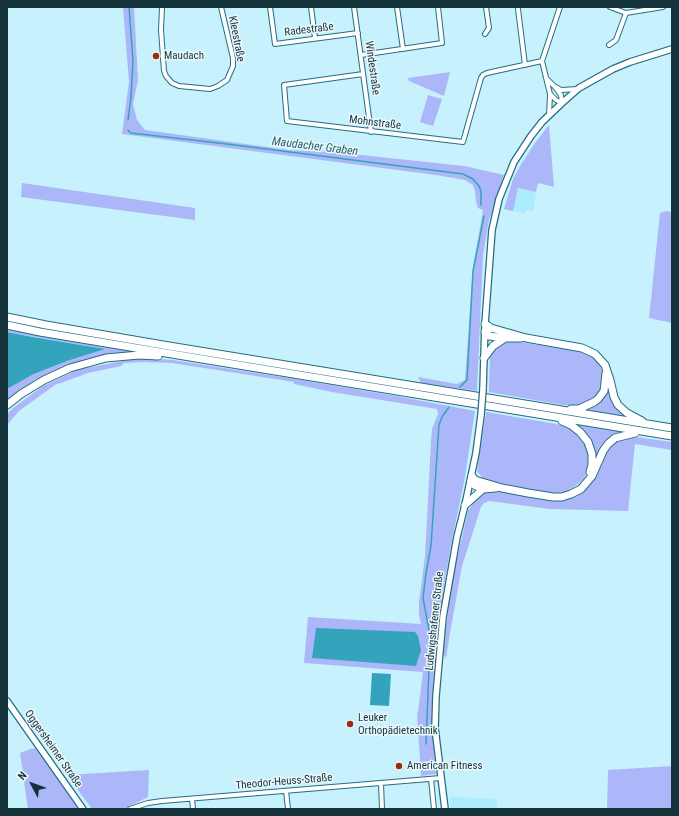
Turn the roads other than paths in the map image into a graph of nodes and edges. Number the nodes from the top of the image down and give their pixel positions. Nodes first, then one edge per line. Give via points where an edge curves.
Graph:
1 (162, 7) edge
2 (221, 7) edge
3 (270, 7) edge
4 (311, 7) edge
5 (354, 7) edge
6 (397, 7) edge
7 (438, 7) edge
8 (486, 7) edge
9 (560, 7) edge
10 (610, 7) edge
11 (663, 7) edge
12 (518, 9) dead end
13 (636, 9) edge
14 (626, 13) junction
15 (358, 33) junction
16 (485, 34) dead end
17 (315, 38) junction
18 (609, 45) dead end
19 (403, 49) junction
20 (672, 49) edge
21 (361, 55) junction
22 (542, 61) junction
23 (525, 65) junction
24 (363, 74) junction
25 (547, 80) junction
26 (555, 87) junction
27 (579, 88) junction
28 (550, 94) junction
29 (562, 103) junction
30 (548, 116) junction
31 (371, 132) junction
32 (7, 317) edge
33 (7, 325) edge
34 (488, 326) junction
35 (485, 332) junction
36 (504, 338) junction
37 (526, 338) junction
38 (196, 358) junction
39 (484, 358) junction
40 (606, 369) junction
41 (7, 406) edge
42 (550, 413) junction
43 (646, 424) junction
44 (672, 428) edge
45 (642, 432) junction
46 (672, 436) edge
47 (472, 479) junction
48 (586, 483) junction
49 (502, 488) junction
50 (483, 489) junction
51 (465, 505) junction
52 (7, 701) edge
53 (441, 778) junction
54 (431, 779) junction
55 (380, 783) junction
56 (286, 791) junction
57 (192, 799) junction
58 (83, 809) edge
59 (130, 809) edge
60 (193, 809) edge
61 (288, 809) edge
62 (382, 809) edge
63 (434, 809) edge
64 (445, 809) edge

1 - 2 street, Kleestraße via 161,30 166,76 178,86 210,89 227,80 233,66
3 - 17 street, Radestraße via 275,44
4 - 17 street
5 - 15 street, Windestraße
6 - 19 street
7 - 19 street via 442,43
8 - 16 street via 489,28
9 - 22 street
10 - 14 street
11 - 13 street
12 - 23 street
13 - 14 street
14 - 18 street via 616,40
15 - 17 street, Radestraße
15 - 21 street, Windestraße
19 - 21 street
20 - 27 street via 619,67
21 - 24 street, Windestraße
22 - 23 street, Mohnstraße
22 - 25 street
23 - 31 street, Mohnstraße via 487,73 481,78 463,142
24 - 31 street, Windestraße
24 - 31 street, Mohnstraße via 284,85 288,121
25 - 26 street
25 - 28 street
26 - 27 street via 561,90
26 - 29 street
27 - 29 street
28 - 29 street
28 - 30 street
29 - 30 street
30 - 34 street via 523,148 499,198 492,230
32 - 42 highway
33 - 38 highway
34 - 35 highway
34 - 37 highway
35 - 36 highway via 489,336
35 - 39 street, Ludwigshafener Straße
36 - 37 highway
36 - 39 highway via 493,346
37 - 40 highway via 589,350 599,358
38 - 41 highway via 139,355 90,362 44,380
38 - 42 highway
39 - 47 street, Ludwigshafener Straße, bridge via 481,415
40 - 42 highway via 604,391 594,402 580,408
40 - 43 highway via 618,405
42 - 43 highway
42 - 45 highway
42 - 48 highway via 580,432 588,442 592,465
43 - 44 highway
45 - 46 highway
45 - 48 highway via 615,438 608,444
47 - 49 highway
47 - 50 highway via 474,485
47 - 51 street, Ludwigshafener Straße
48 - 49 highway via 571,494 553,497
49 - 50 highway
50 - 51 highway
51 - 53 street, Ludwigshafener Straße via 443,617 436,696 435,728
52 - 58 street, Oggersheimer Straße
53 - 54 street, Theodor-Heuss-Straße
53 - 64 street, Ludwigshafener Straße
54 - 55 street, Theodor-Heuss-Straße
54 - 63 street
55 - 56 street, Theodor-Heuss-Straße
55 - 62 street
56 - 57 street, Theodor-Heuss-Straße
56 - 61 street
57 - 59 street, Theodor-Heuss-Straße via 148,803
57 - 60 street

